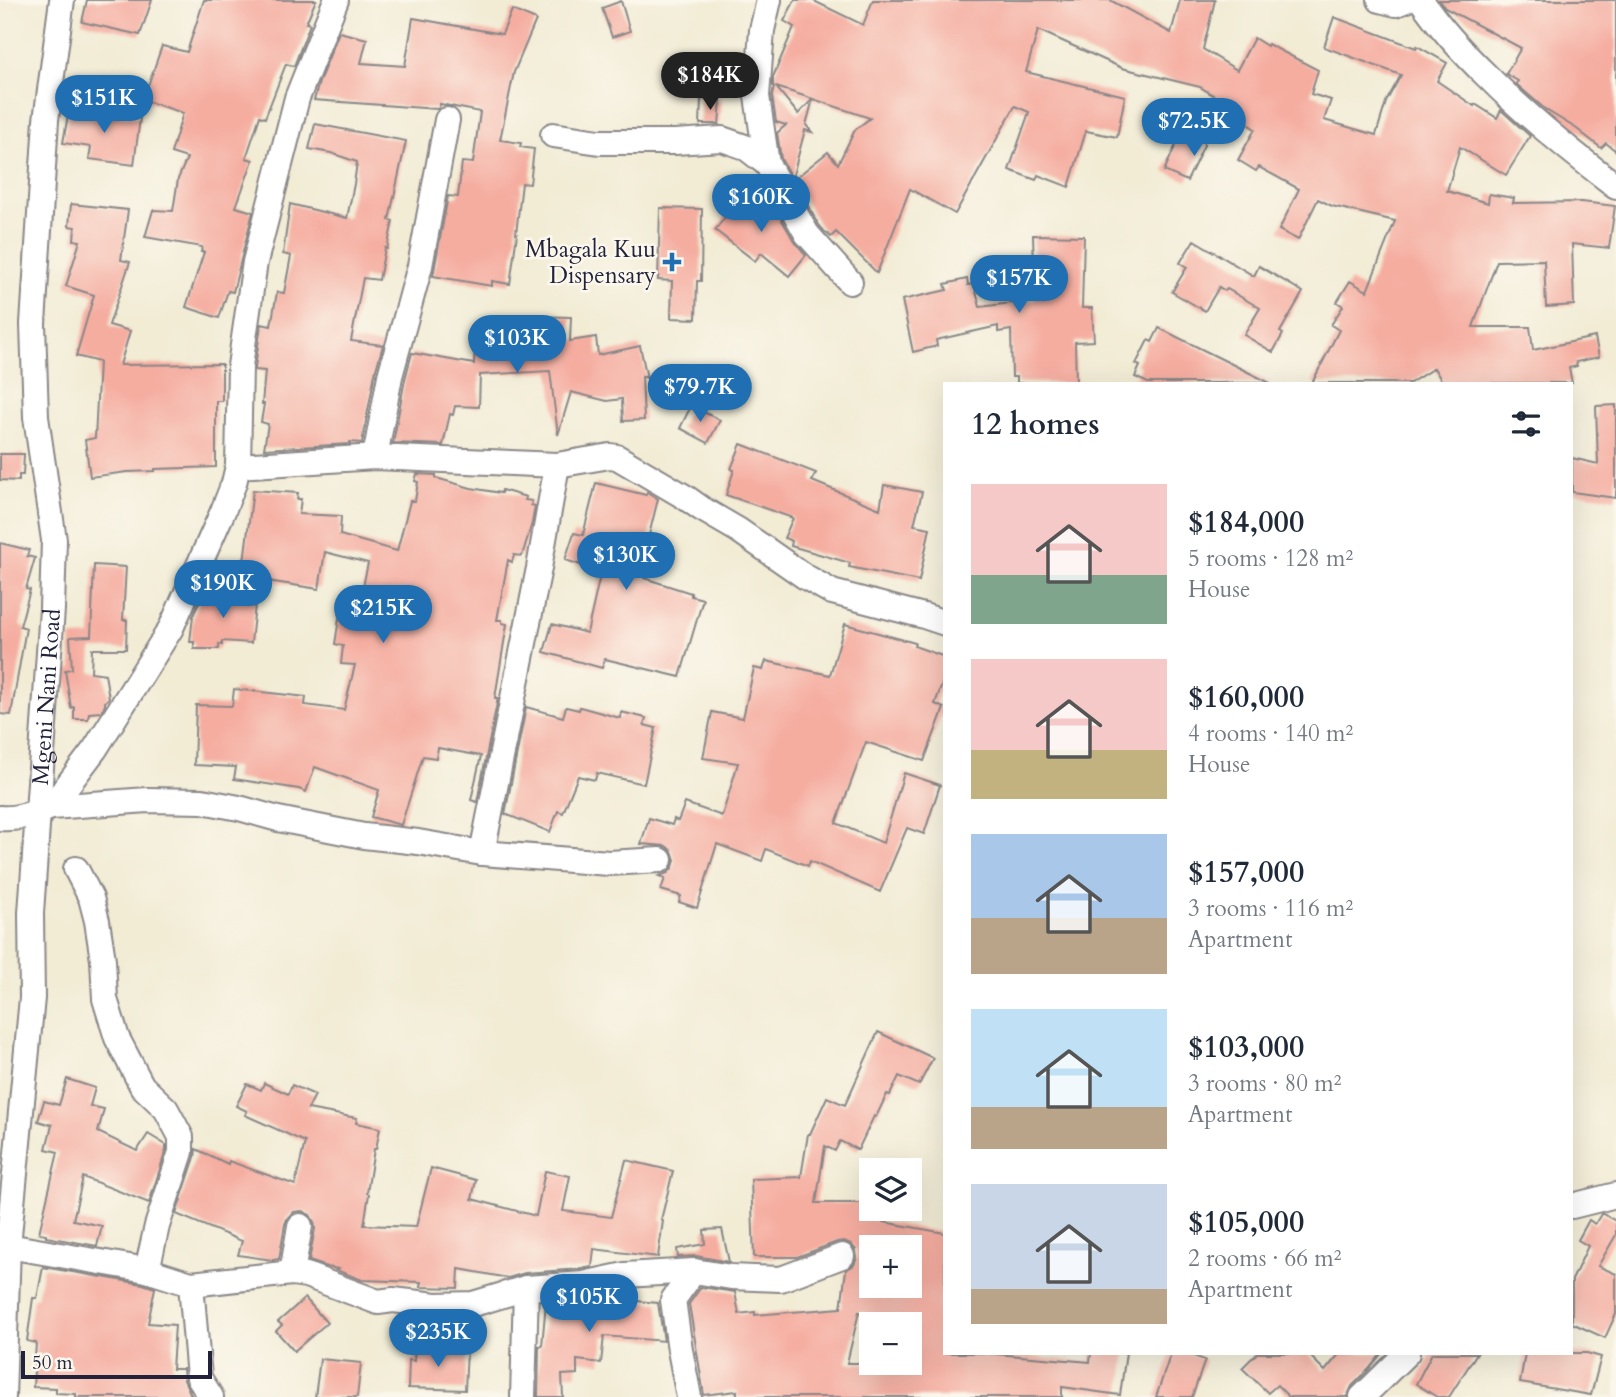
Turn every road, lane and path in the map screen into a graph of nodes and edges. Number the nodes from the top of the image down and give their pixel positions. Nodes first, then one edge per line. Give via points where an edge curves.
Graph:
1 (62, 0) edge
2 (336, 0) edge
3 (769, 0) edge
4 (1380, 0) edge
5 (1406, 0) edge
6 (1421, 0) edge
7 (447, 120) dead end
8 (553, 135) dead end
9 (767, 164) junction
10 (1616, 186) edge
11 (850, 282) dead end
12 (375, 457) junction
13 (557, 465) junction
14 (238, 466) junction
15 (943, 623) edge
16 (45, 809) junction
17 (0, 818) edge
18 (482, 853) junction
19 (660, 860) dead end
20 (76, 869) dead end
21 (1616, 1195) edge
22 (1573, 1206) edge
23 (300, 1226) dead end
24 (6, 1235) edge
25 (842, 1256) dead end
26 (147, 1270) junction
27 (694, 1271) junction
28 (292, 1272) junction
29 (191, 1284) junction
30 (526, 1288) junction
31 (1405, 1355) edge
32 (201, 1391) edge
33 (3, 1397) edge
34 (523, 1397) edge
35 (689, 1397) edge
36 (1362, 1397) edge

1 - 16 street, Mgeni Nani Road via 46,120 33,324 36,417 54,540
2 - 14 street via 297,98 255,262 240,366
3 - 9 street via 757,96
4 - 5 street via 1396,4
6 - 10 street via 1453,43 1518,107
7 - 12 street via 420,266 390,376
8 - 9 street via 599,142 722,139 745,147
9 - 11 street via 807,234
12 - 13 street
12 - 14 street
13 - 15 street via 617,457 832,592
13 - 18 street
14 - 16 street via 171,628 95,749
16 - 17 street
16 - 18 street via 148,800 202,801 364,836
16 - 24 street, Mgeni Nani Road via 31,913 32,998
18 - 19 street via 608,863
20 - 26 street via 97,921 105,999 117,1038 142,1086 166,1109 181,1137 181,1152
21 - 22 street
23 - 28 street
24 - 26 street
24 - 33 street, Mgeni Nani Road
25 - 27 street via 781,1279 730,1278
26 - 29 street
27 - 30 street
27 - 35 street via 673,1300
28 - 29 street
28 - 30 street via 378,1302 473,1304
29 - 32 street
30 - 34 street
31 - 36 street

